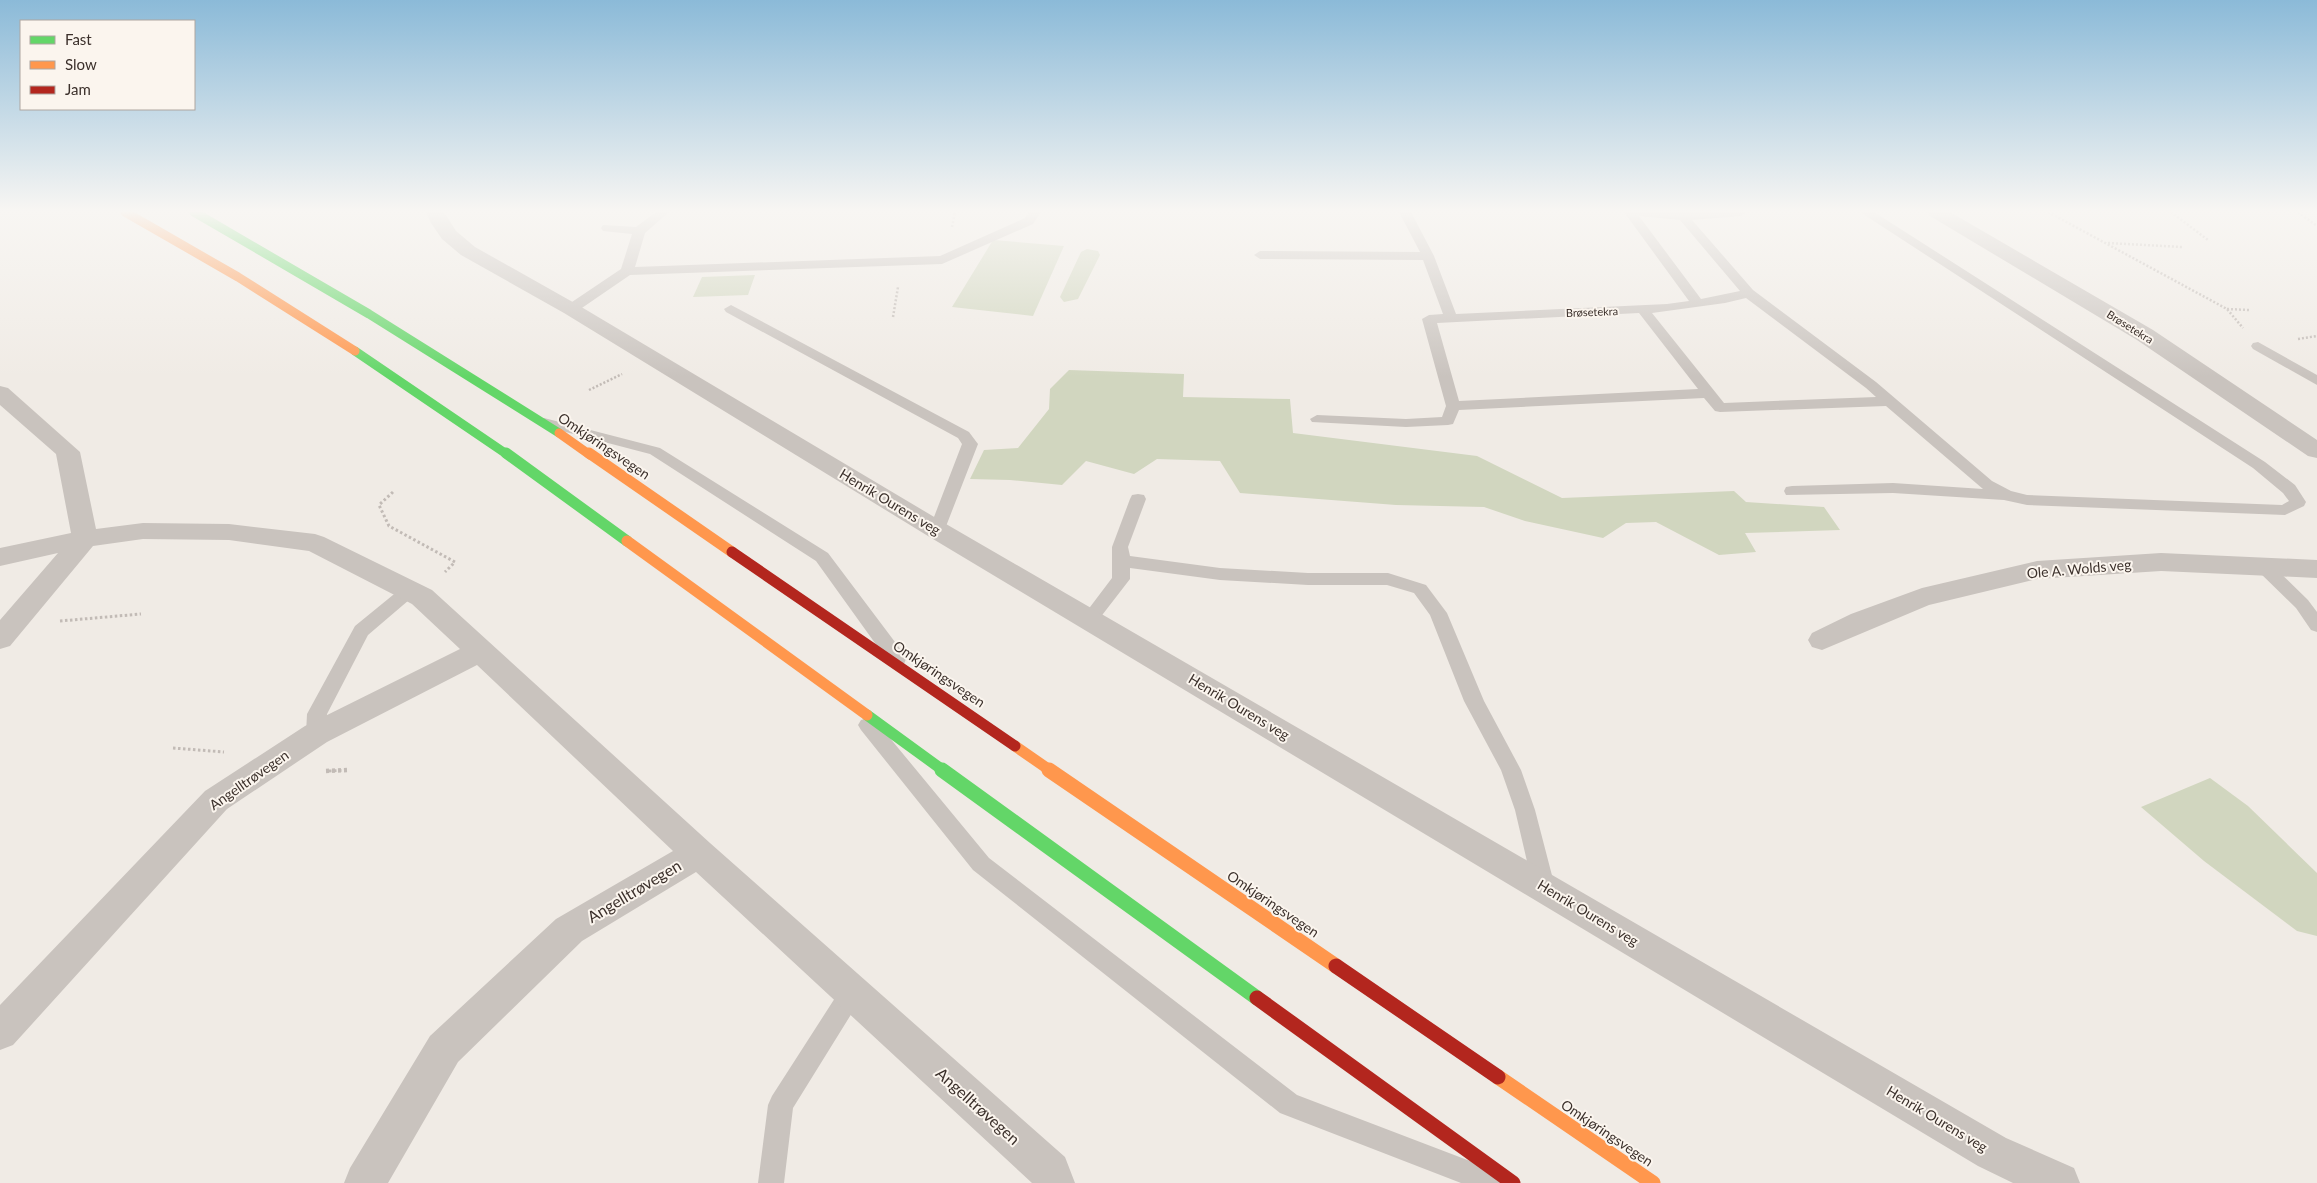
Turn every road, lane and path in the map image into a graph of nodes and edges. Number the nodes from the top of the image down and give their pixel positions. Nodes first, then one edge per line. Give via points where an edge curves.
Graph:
1 (219, 267) edge
2 (293, 267) edge
3 (497, 267) edge
4 (628, 267) edge
5 (736, 267) edge
6 (1432, 267) edge
7 (1671, 267) edge
8 (1726, 267) edge
9 (1952, 267) edge
10 (2031, 267) edge
11 (2150, 267) edge
12 (627, 271) junction
13 (1748, 293) junction
14 (1697, 303) junction
15 (571, 308) junction
16 (730, 309) dead end
17 (2227, 309) junction
18 (1643, 310) junction
19 (2249, 310) dead end
20 (1451, 318) junction
21 (2258, 346) joint
22 (2317, 381) edge
23 (0, 393) edge
24 (1708, 393) junction
25 (1890, 401) junction
26 (1453, 406) junction
27 (1317, 419) dead end
28 (541, 421) junction
29 (2317, 452) edge
30 (1792, 491) dead end
31 (392, 492) dead end
32 (2006, 495) junction
33 (1138, 499) dead end
34 (937, 530) junction
35 (85, 540) junction
36 (0, 557) edge
37 (1122, 561) junction
38 (2264, 566) junction
39 (2317, 569) edge
40 (416, 594) junction
41 (141, 614) dead end
42 (1090, 619) junction
43 (2317, 626) edge
44 (6, 632) edge
45 (1822, 640) dead end
46 (479, 652) junction
47 (904, 669) junction
48 (851, 704) junction
49 (316, 734) junction
50 (698, 853) junction
51 (1544, 887) junction
52 (852, 992) junction
53 (0, 1032) edge
54 (364, 1183) edge
55 (771, 1183) edge
56 (1054, 1183) edge
57 (1495, 1183) edge
58 (1513, 1183) edge
59 (1653, 1183) edge
60 (2059, 1183) edge

1 - 48 highway via 366,358 493,444
2 - 28 highway, Omkjøringsvegen via 413,338
3 - 15 street, Henrik Ourens veg
4 - 12 lane
5 - 12 lane
6 - 20 lane
7 - 14 lane
8 - 13 lane
9 - 32 lane via 2259,465 2289,489 2298,502 2285,510 2027,500
10 - 29 street, Brøsetekra via 2145,335
11 - 17 path
12 - 15 lane
13 - 14 lane, Brøsetekra
13 - 25 lane via 1830,352
14 - 18 lane, Brøsetekra
15 - 34 street, Henrik Ourens veg
16 - 34 lane via 964,435 970,444
17 - 19 path
17 - 21 path
18 - 20 lane, Brøsetekra
18 - 24 lane
20 - 26 lane, Brøsetekra via 1429,319
21 - 22 lane
23 - 35 street via 68,452
24 - 25 lane via 1720,408
24 - 26 lane
25 - 32 lane via 1986,484
26 - 27 lane via 1448,420 1406,423
28 - 47 highway, Omkjøringsvegen
28 - 47 lane via 655,451 822,557
30 - 32 lane via 1893,488
31 - 40 path via 379,505 389,526 455,562
33 - 37 lane via 1120,546
34 - 42 street, Henrik Ourens veg
35 - 36 street, Angelltrøvegen
35 - 40 street, Angelltrøvegen via 143,531 229,532 315,543
35 - 44 street
37 - 42 lane via 1121,579
37 - 51 lane via 1220,574 1388,579 1420,589 1438,613 1474,701 1511,770 1525,810
38 - 39 street, Ole A. Wolds veg
38 - 43 lane via 2302,604
38 - 45 street, Ole A. Wolds veg via 2162,562 2038,570 1922,597
40 - 46 street, Angelltrøvegen
40 - 49 lane via 361,631 317,714
41 - 44 path
42 - 51 street, Henrik Ourens veg
46 - 49 street, Angelltrøvegen
46 - 50 street, Angelltrøvegen
47 - 59 highway, Omkjøringsvegen
48 - 57 lane via 981,864 1289,1104
48 - 58 highway
49 - 53 street, Angelltrøvegen via 216,800
50 - 52 street, Angelltrøvegen
50 - 54 street, Angelltrøvegen via 569,930 444,1049
51 - 60 street, Henrik Ourens veg via 1992,1152
52 - 55 lane via 781,1105
52 - 56 street, Angelltrøvegen via 1050,1172

